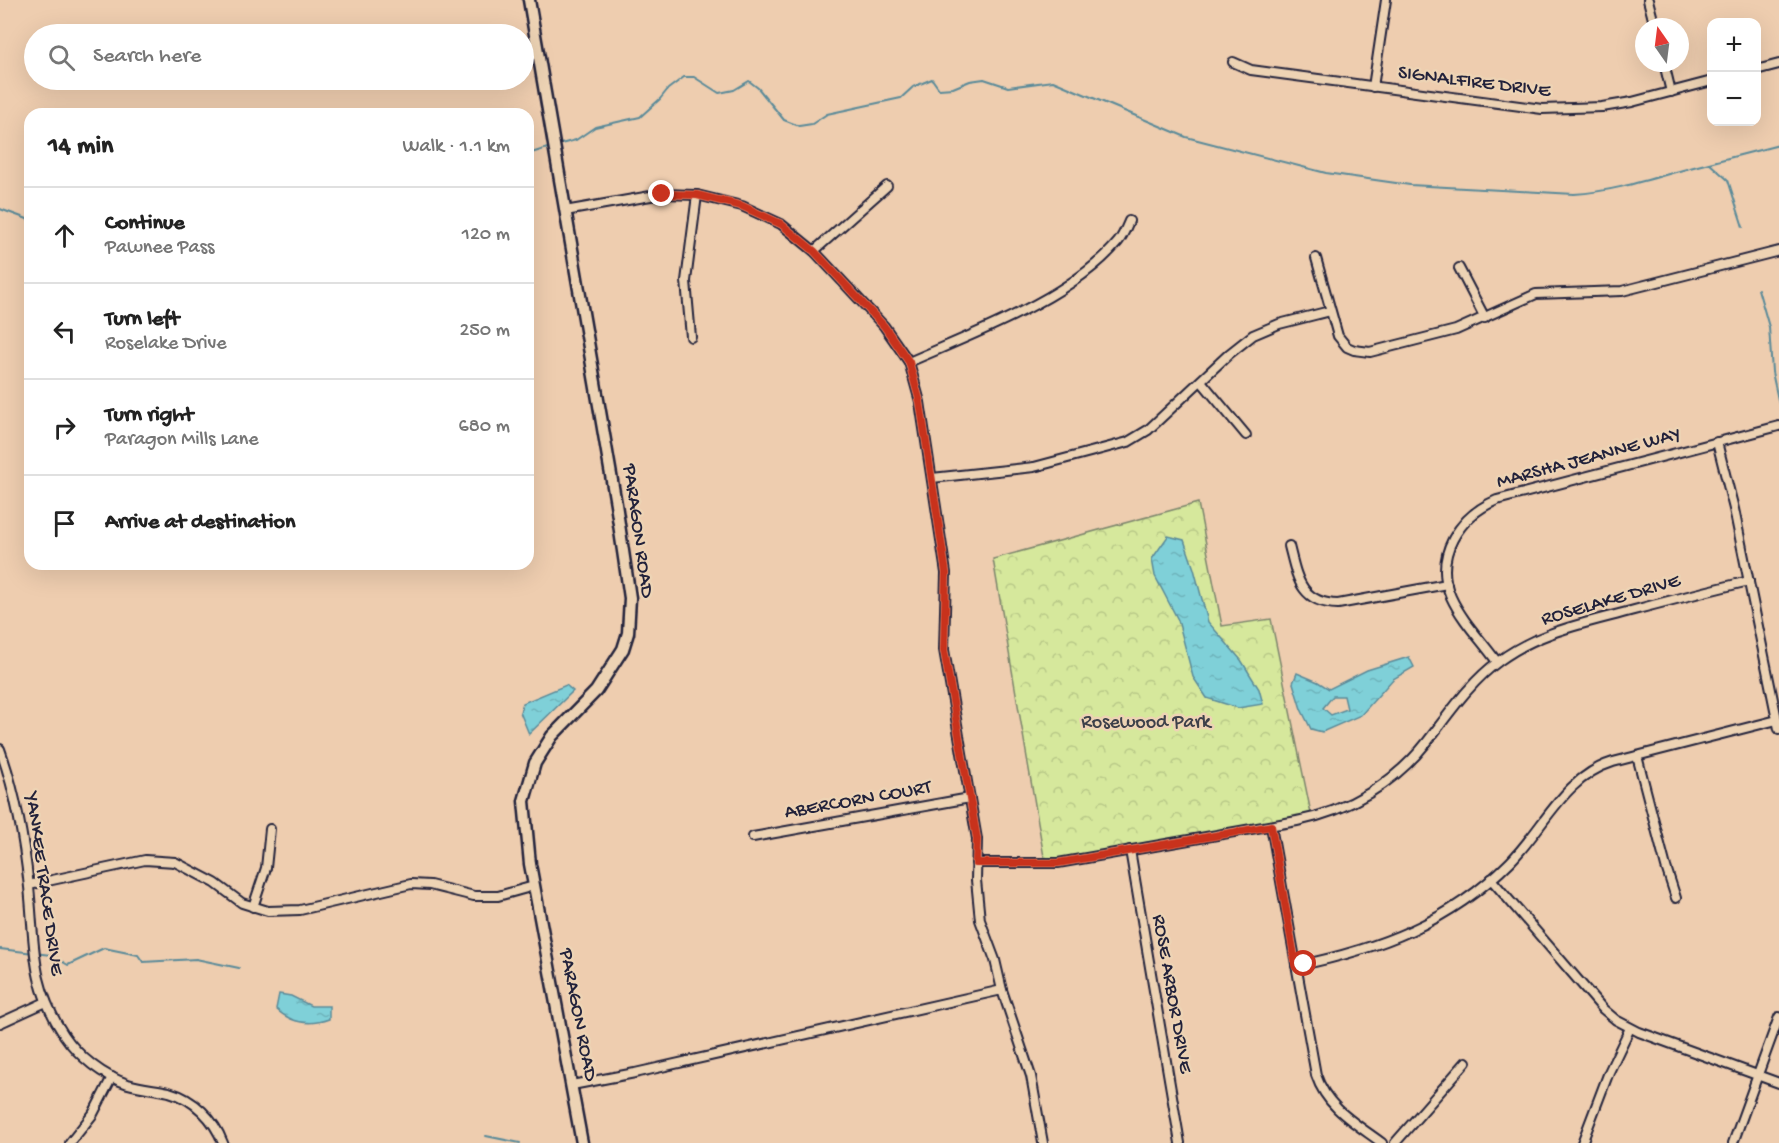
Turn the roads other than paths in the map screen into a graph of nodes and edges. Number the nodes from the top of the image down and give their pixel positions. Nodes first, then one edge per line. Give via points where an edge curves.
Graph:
1 (529, 0) edge
2 (1386, 0) edge
3 (1648, 0) edge
4 (1652, 18) edge
5 (533, 24) edge
6 (534, 29) edge
7 (1233, 63) dead end
8 (1779, 64) edge
9 (1761, 69) edge
10 (1666, 72) edge
11 (1707, 82) edge
12 (1373, 87) junction
13 (1671, 92) junction
14 (887, 186) dead end
15 (697, 195) junction
16 (565, 211) junction
17 (1129, 221) dead end
18 (814, 251) junction
19 (1779, 251) edge
20 (1316, 258) dead end
21 (1459, 268) dead end
22 (1330, 311) junction
23 (1485, 318) junction
24 (691, 337) dead end
25 (909, 362) junction
26 (1201, 381) junction
27 (1779, 426) edge
28 (1246, 435) dead end
29 (1717, 442) junction
30 (932, 478) junction
31 (1289, 546) dead end
32 (1749, 580) junction
33 (1447, 584) junction
34 (1497, 662) junction
35 (1777, 720) junction
36 (1779, 729) edge
37 (0, 749) edge
38 (1637, 756) junction
39 (970, 798) junction
40 (1271, 826) junction
41 (270, 829) dead end
42 (753, 837) dead end
43 (1130, 850) junction
44 (976, 863) junction
45 (1491, 879) junction
46 (29, 885) junction
47 (534, 886) junction
48 (1676, 898) dead end
49 (254, 907) junction
50 (1296, 966) junction
51 (1002, 990) junction
52 (46, 1002) junction
53 (1779, 1017) edge
54 (0, 1023) edge
55 (1630, 1028) junction
56 (1466, 1062) dead end
57 (1757, 1075) junction
58 (112, 1077) junction
59 (1779, 1083) edge
60 (572, 1085) junction
61 (70, 1143) edge
62 (223, 1143) edge
63 (582, 1143) edge
64 (1040, 1143) edge
65 (1180, 1143) edge
66 (1382, 1143) edge
67 (1395, 1143) edge
68 (1582, 1143) edge
69 (1733, 1143) edge

1 - 5 street, PARAGON ROAD
2 - 12 street
3 - 4 street
6 - 16 street, PARAGON ROAD
7 - 12 street, SIGNALFIRE DRIVE via 1251,70
8 - 9 street
10 - 13 street
11 - 13 street, SIGNALFIRE DRIVE
12 - 13 street, SIGNALFIRE DRIVE via 1542,109 1602,107
14 - 18 street
15 - 16 street via 662,194
15 - 18 street via 742,206 781,224
15 - 24 street via 686,281
16 - 47 street, PARAGON ROAD via 616,504 630,612 627,639 613,667 590,699 552,736 535,764 524,801
17 - 25 street via 1120,241 1065,286 1014,315
18 - 25 street via 884,326
19 - 23 street via 1622,291 1536,294
20 - 22 street
21 - 23 street
22 - 23 street via 1342,342 1362,352 1456,330
22 - 26 street via 1253,334
25 - 30 street via 920,402
26 - 28 street
26 - 30 street via 1148,430 1119,445 1034,468
27 - 29 street, MARSHA JEANNE WAY
29 - 32 street
29 - 33 street, MARSHA JEANNE WAY via 1486,504 1464,521 1452,539 1446,560
30 - 39 street via 946,573 944,650
31 - 33 street via 1302,587 1322,602 1338,604
32 - 34 street, ROSELAKE DRIVE via 1570,627 1528,643
32 - 35 street
33 - 34 street, MARSHA JEANNE WAY via 1457,608
34 - 40 street, ROSELAKE DRIVE via 1456,703 1413,758 1383,784 1326,814
35 - 36 street
35 - 38 street
37 - 46 street, YANKEE TRACE DRIVE via 15,795
38 - 45 street via 1602,766 1582,777
38 - 48 street
39 - 42 street, ABERCORN COURT
39 - 44 street via 977,839
40 - 43 street, ROSELAKE DRIVE
40 - 50 street
41 - 49 street via 266,868
43 - 44 street, ROSELAKE DRIVE via 1058,863
43 - 65 street, ROSE ARBOR DRIVE
44 - 51 street via 980,920
45 - 50 street via 1454,907 1408,933 1362,951
45 - 55 street via 1603,1009
46 - 49 street via 145,860 175,861
46 - 52 street, YANKEE TRACE DRIVE via 35,963
47 - 49 street via 498,896 474,896 411,884 300,910 268,911
47 - 60 street, PARAGON ROAD
50 - 66 street via 1319,1085 1338,1112
51 - 60 street
51 - 64 street via 1031,1076
52 - 54 street
52 - 58 street, YANKEE TRACE DRIVE via 78,1052
53 - 57 street
55 - 57 street
55 - 68 street
56 - 67 street
57 - 59 street
57 - 69 street
58 - 61 street via 93,1114
58 - 62 street, YANKEE TRACE DRIVE via 130,1085 169,1092 192,1103 207,1116
60 - 63 street, PARAGON ROAD

